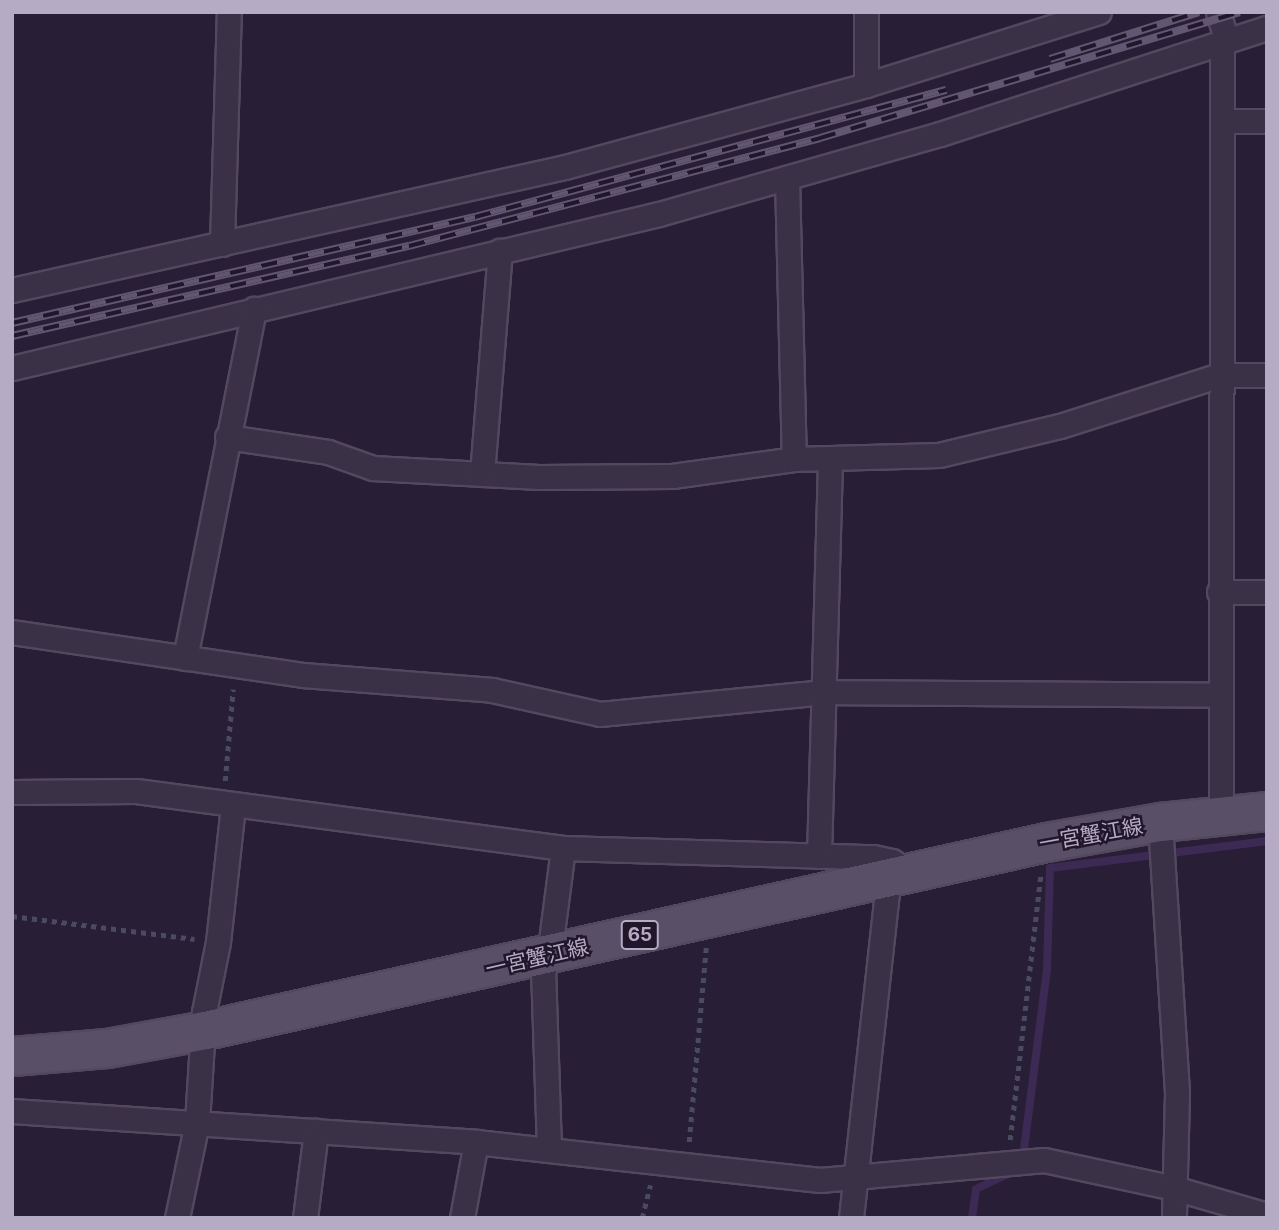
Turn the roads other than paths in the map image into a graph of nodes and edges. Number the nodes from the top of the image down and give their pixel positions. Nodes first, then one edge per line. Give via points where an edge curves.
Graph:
1 (229, 12) edge
2 (866, 12) edge
3 (1099, 12) edge
4 (1218, 12) edge
5 (1267, 28) edge
6 (1224, 41) junction
7 (866, 85) junction
8 (1223, 121) junction
9 (1267, 121) edge
10 (787, 178) junction
11 (222, 244) junction
12 (500, 251) junction
13 (12, 290) edge
14 (254, 309) junction
15 (12, 368) edge
16 (1220, 375) junction
17 (1267, 375) edge
18 (227, 437) junction
19 (830, 459) junction
20 (794, 460) junction
21 (482, 474) junction
22 (1219, 592) junction
23 (1267, 592) edge
24 (12, 632) edge
25 (185, 658) junction
26 (824, 692) junction
27 (1219, 695) junction
28 (12, 792) edge
29 (228, 804) junction
30 (1267, 811) edge
31 (1221, 815) junction
32 (1161, 831) junction
33 (564, 848) junction
34 (820, 856) junction
35 (895, 876) junction
36 (549, 956) junction
37 (205, 1030) junction
38 (12, 1056) edge
39 (12, 1111) edge
40 (197, 1122) junction
41 (316, 1131) junction
42 (475, 1142) junction
43 (548, 1149) junction
44 (852, 1178) junction
45 (1174, 1188) junction
46 (1267, 1215) edge
47 (177, 1218) edge
48 (305, 1218) edge
49 (462, 1218) edge
50 (850, 1218) edge
51 (1174, 1218) edge

1 - 11 street
2 - 7 street
3 - 7 street
4 - 6 street
5 - 6 street
6 - 8 street
6 - 10 street via 940,134
7 - 11 street via 565,167
8 - 9 street
8 - 16 street
10 - 12 street
10 - 20 street
11 - 13 street
12 - 14 street
12 - 21 street
14 - 15 street
14 - 18 street
16 - 17 street
16 - 19 street via 1060,426 939,455
16 - 22 street
18 - 21 street via 328,452 373,468
18 - 25 street
19 - 20 street
19 - 26 street
20 - 21 street via 673,476
22 - 23 street
22 - 27 street
24 - 25 street
25 - 26 street via 492,690 600,714
26 - 27 street
26 - 34 street
27 - 31 street
28 - 29 street via 136,791
29 - 33 street
29 - 37 street via 218,942 204,1012
30 - 31 main road, 一宮蟹江線 / 65
31 - 32 main road, 一宮蟹江線 / 65
32 - 35 main road, 一宮蟹江線 / 65 via 1046,842
32 - 45 street via 1177,1093
33 - 34 street
33 - 36 street
34 - 35 street via 892,861
35 - 36 main road, 一宮蟹江線 / 65
35 - 44 street via 887,894
36 - 37 main road, 一宮蟹江線 / 65
36 - 43 street via 543,971
37 - 38 main road, 一宮蟹江線 / 65 via 107,1048
37 - 40 street
39 - 40 street
40 - 41 street
40 - 47 street
41 - 42 street
41 - 48 street
42 - 43 street
42 - 49 street
43 - 44 street via 769,1177
44 - 45 street via 1044,1160
44 - 50 street
45 - 46 street
45 - 51 street

